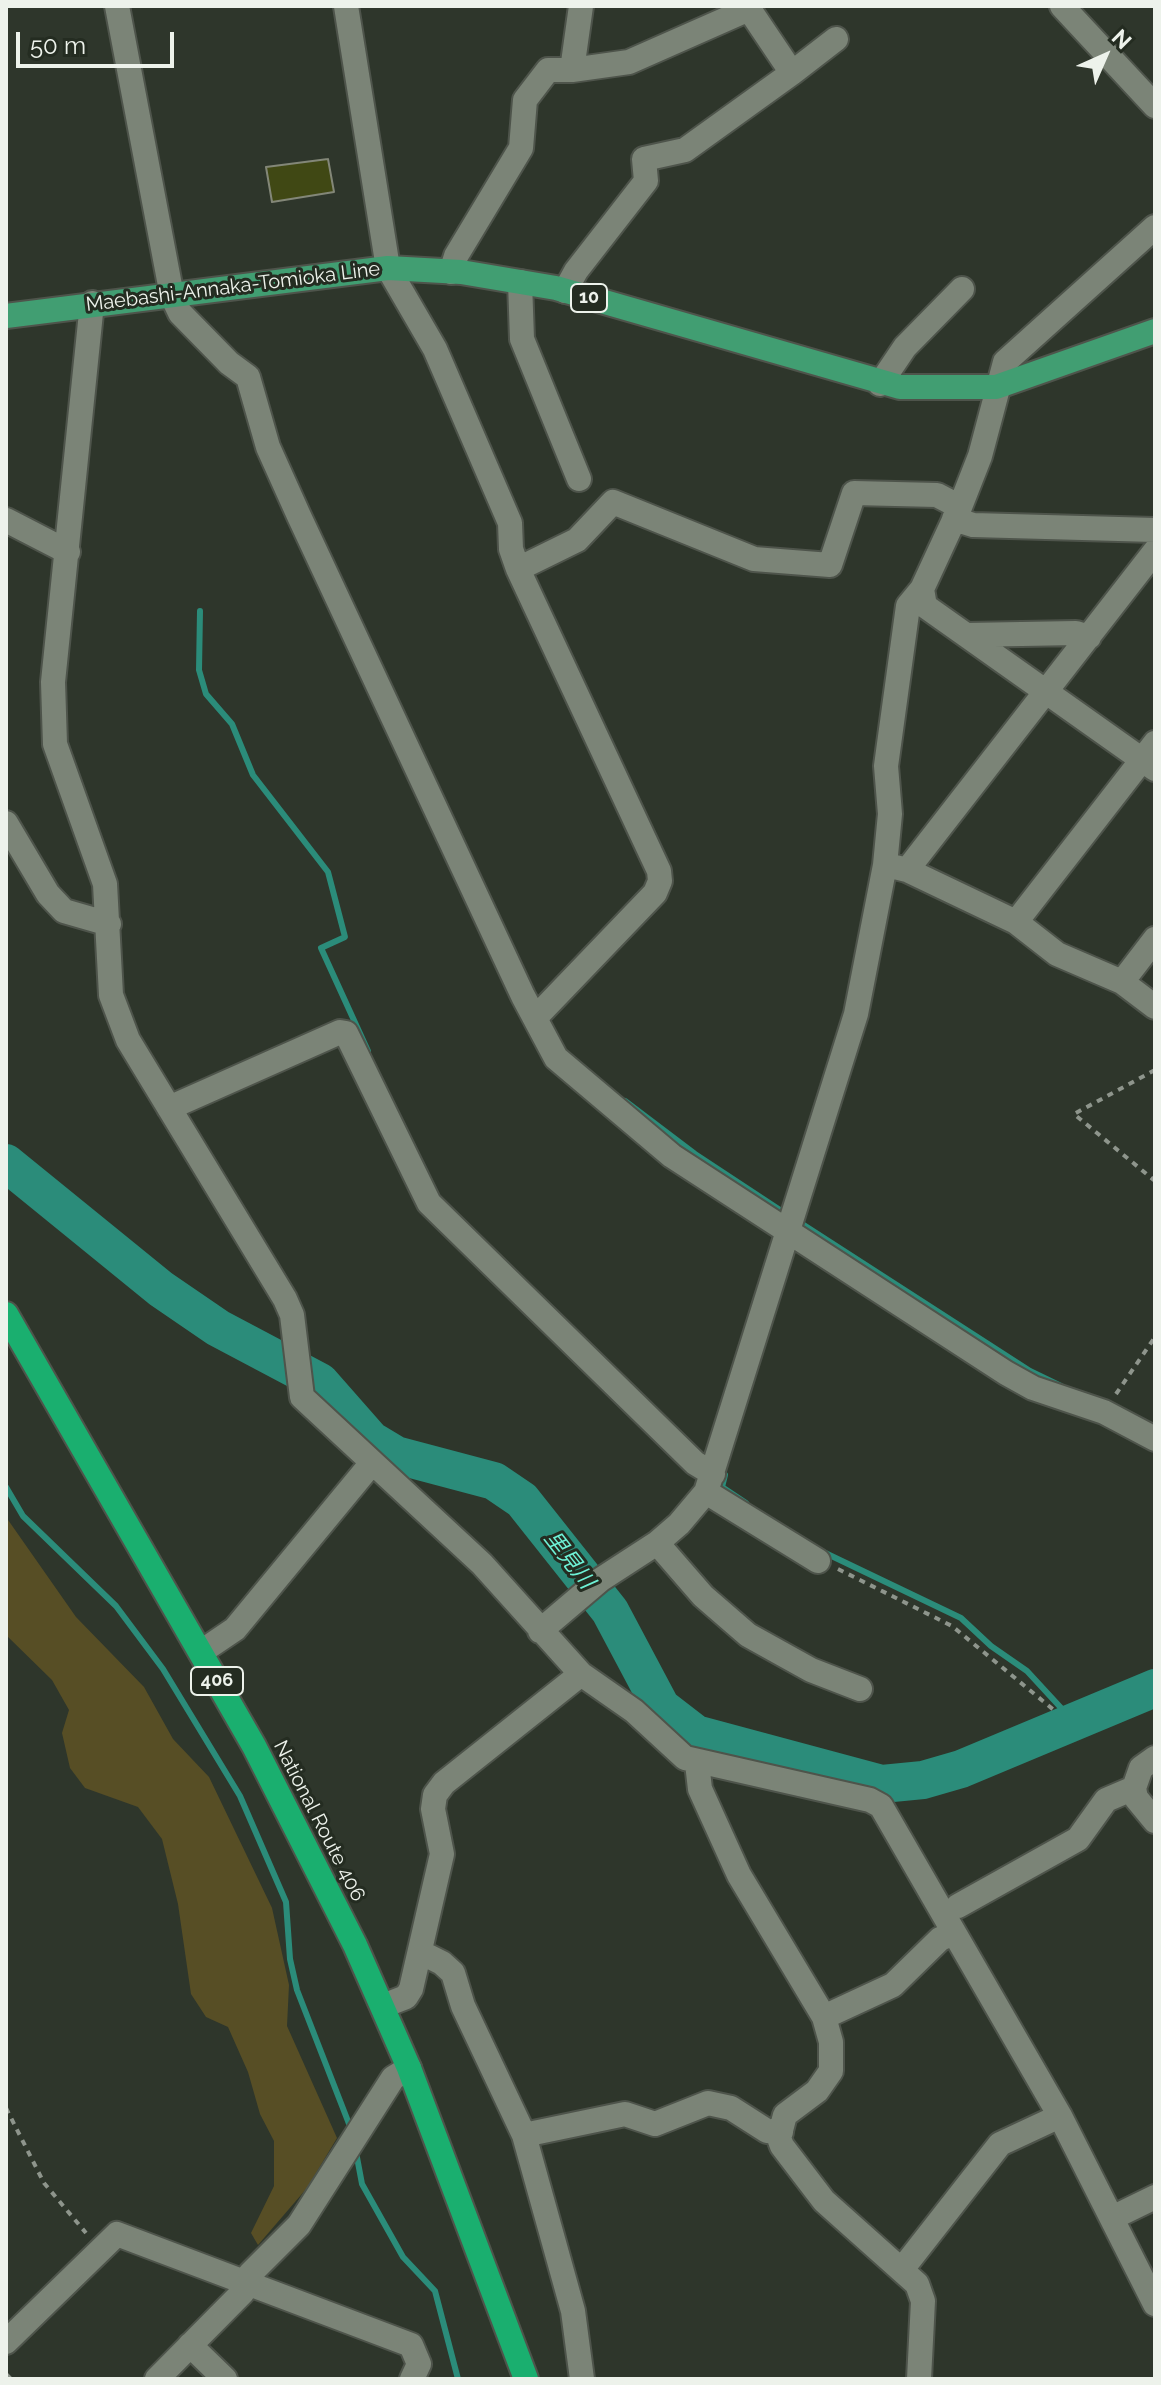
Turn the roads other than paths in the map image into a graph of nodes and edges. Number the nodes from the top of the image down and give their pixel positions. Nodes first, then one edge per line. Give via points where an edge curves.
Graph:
1 (117, 6) edge
2 (346, 6) edge
3 (581, 6) edge
4 (1062, 6) edge
5 (836, 39) dead end
6 (572, 70) junction
7 (792, 73) junction
8 (1155, 106) edge
9 (1155, 227) edge
10 (388, 268) junction
11 (451, 272) junction
12 (520, 282) junction
13 (962, 289) dead end
14 (565, 291) junction
15 (172, 296) junction
16 (92, 303) junction
17 (6, 316) edge
18 (1155, 331) edge
19 (880, 384) junction
20 (996, 387) junction
21 (579, 479) dead end
22 (957, 513) junction
23 (6, 520) edge
24 (1155, 530) edge
25 (1155, 551) edge
26 (68, 552) junction
27 (518, 569) junction
28 (922, 589) junction
29 (967, 635) junction
30 (1089, 637) junction
31 (1046, 691) junction
32 (1151, 757) edge
33 (6, 823) edge
34 (896, 867) junction
35 (1016, 922) junction
36 (109, 924) junction
37 (1155, 939) edge
38 (1122, 982) junction
39 (1155, 1007) edge
40 (537, 1016) junction
41 (169, 1108) junction
42 (789, 1233) junction
43 (6, 1314) edge
44 (1155, 1439) edge
45 (371, 1464) junction
46 (710, 1483) junction
47 (657, 1543) junction
48 (818, 1561) road end
49 (540, 1631) junction
50 (201, 1652) junction
51 (581, 1674) junction
52 (860, 1689) dead end
53 (1155, 1758) edge
54 (697, 1763) junction
55 (1134, 1788) junction
56 (1155, 1821) edge
57 (958, 1906) dead end
58 (954, 1933) junction
59 (420, 1952) junction
60 (383, 2006) junction
61 (824, 2017) junction
62 (409, 2068) junction
63 (1060, 2116) junction
64 (781, 2132) junction
65 (524, 2135) junction
66 (1155, 2197) edge
67 (1114, 2217) junction
68 (903, 2268) junction
69 (249, 2281) junction
70 (1155, 2304) edge
71 (6, 2342) edge
72 (190, 2345) junction
73 (157, 2379) edge
74 (225, 2379) edge
75 (412, 2379) edge
76 (526, 2379) edge
77 (582, 2379) edge
78 (919, 2379) edge

1 - 15 street
2 - 10 street
3 - 6 street
4 - 8 street
5 - 7 street
6 - 7 street via 629,62 749,9
6 - 11 street via 548,70 525,100 521,148
7 - 14 street via 685,150 644,159 646,181
9 - 20 street via 1005,362
10 - 11 main road, Maebashi-Annaka-Tomioka Line / 10
10 - 15 main road, Maebashi-Annaka-Tomioka Line / 10
10 - 27 street via 435,349 510,523
11 - 12 main road, Maebashi-Annaka-Tomioka Line / 10
12 - 14 main road, Maebashi-Annaka-Tomioka Line / 10
12 - 21 street via 522,339
13 - 19 street via 905,347
14 - 19 main road, Maebashi-Annaka-Tomioka Line / 10
15 - 16 main road, Maebashi-Annaka-Tomioka Line / 10
15 - 40 street via 180,313 248,377 268,447 299,516 516,982
16 - 17 main road, Maebashi-Annaka-Tomioka Line / 10
16 - 26 street
18 - 20 main road, Maebashi-Annaka-Tomioka Line / 10
19 - 20 main road, Maebashi-Annaka-Tomioka Line / 10
20 - 22 street via 989,426
22 - 24 street via 973,525
22 - 27 street via 937,495 854,493 830,565 754,559 613,502 577,540
22 - 28 street
23 - 26 street
25 - 30 street
26 - 36 street via 53,682 55,744 105,884
27 - 40 street via 660,881 655,893
28 - 29 street via 925,606
28 - 34 street via 908,606 888,752
29 - 30 street
29 - 31 street
30 - 31 street
31 - 32 street
31 - 34 street
32 - 35 street
33 - 36 street via 64,911
34 - 35 street
34 - 42 street
35 - 38 street via 1057,954
36 - 41 street via 111,995 128,1040
37 - 38 street
38 - 39 street
40 - 42 street via 556,1058 672,1156
41 - 45 street via 285,1299 292,1315 299,1389 309,1406
41 - 46 street via 346,1033 429,1203
42 - 44 street via 1033,1388 1104,1412
42 - 46 street
43 - 50 highway, National Route 406 / 406
45 - 49 street via 451,1533
45 - 50 street via 235,1629
46 - 47 street
46 - 48 street
47 - 49 street via 600,1580
47 - 52 street via 732,1623 811,1670
49 - 51 street
50 - 60 highway, National Route 406 / 406 via 328,1890
51 - 54 street
51 - 59 street via 435,1795 442,1854
53 - 55 street via 1141,1768
54 - 58 street via 881,1806
54 - 61 street via 700,1789 752,1900
55 - 56 street
55 - 57 street via 1106,1800 1078,1839
58 - 61 street via 940,1939 893,1985
58 - 63 street
59 - 60 street via 406,1997
59 - 65 street via 453,1973 463,2006
60 - 62 highway, National Route 406 / 406
61 - 64 street via 831,2071 817,2091 785,2115
62 - 69 street via 393,2078 314,2205
62 - 76 highway, National Route 406 / 406
63 - 67 street
63 - 68 street via 1000,2144
64 - 65 street via 767,2131 731,2108 708,2103 655,2124 625,2114
64 - 68 street via 782,2146 824,2201
65 - 77 street via 573,2311
66 - 67 street
67 - 70 street
68 - 78 street via 923,2301
69 - 71 street via 117,2234
69 - 72 street
69 - 75 street via 411,2345 419,2364
72 - 73 street
72 - 74 street

